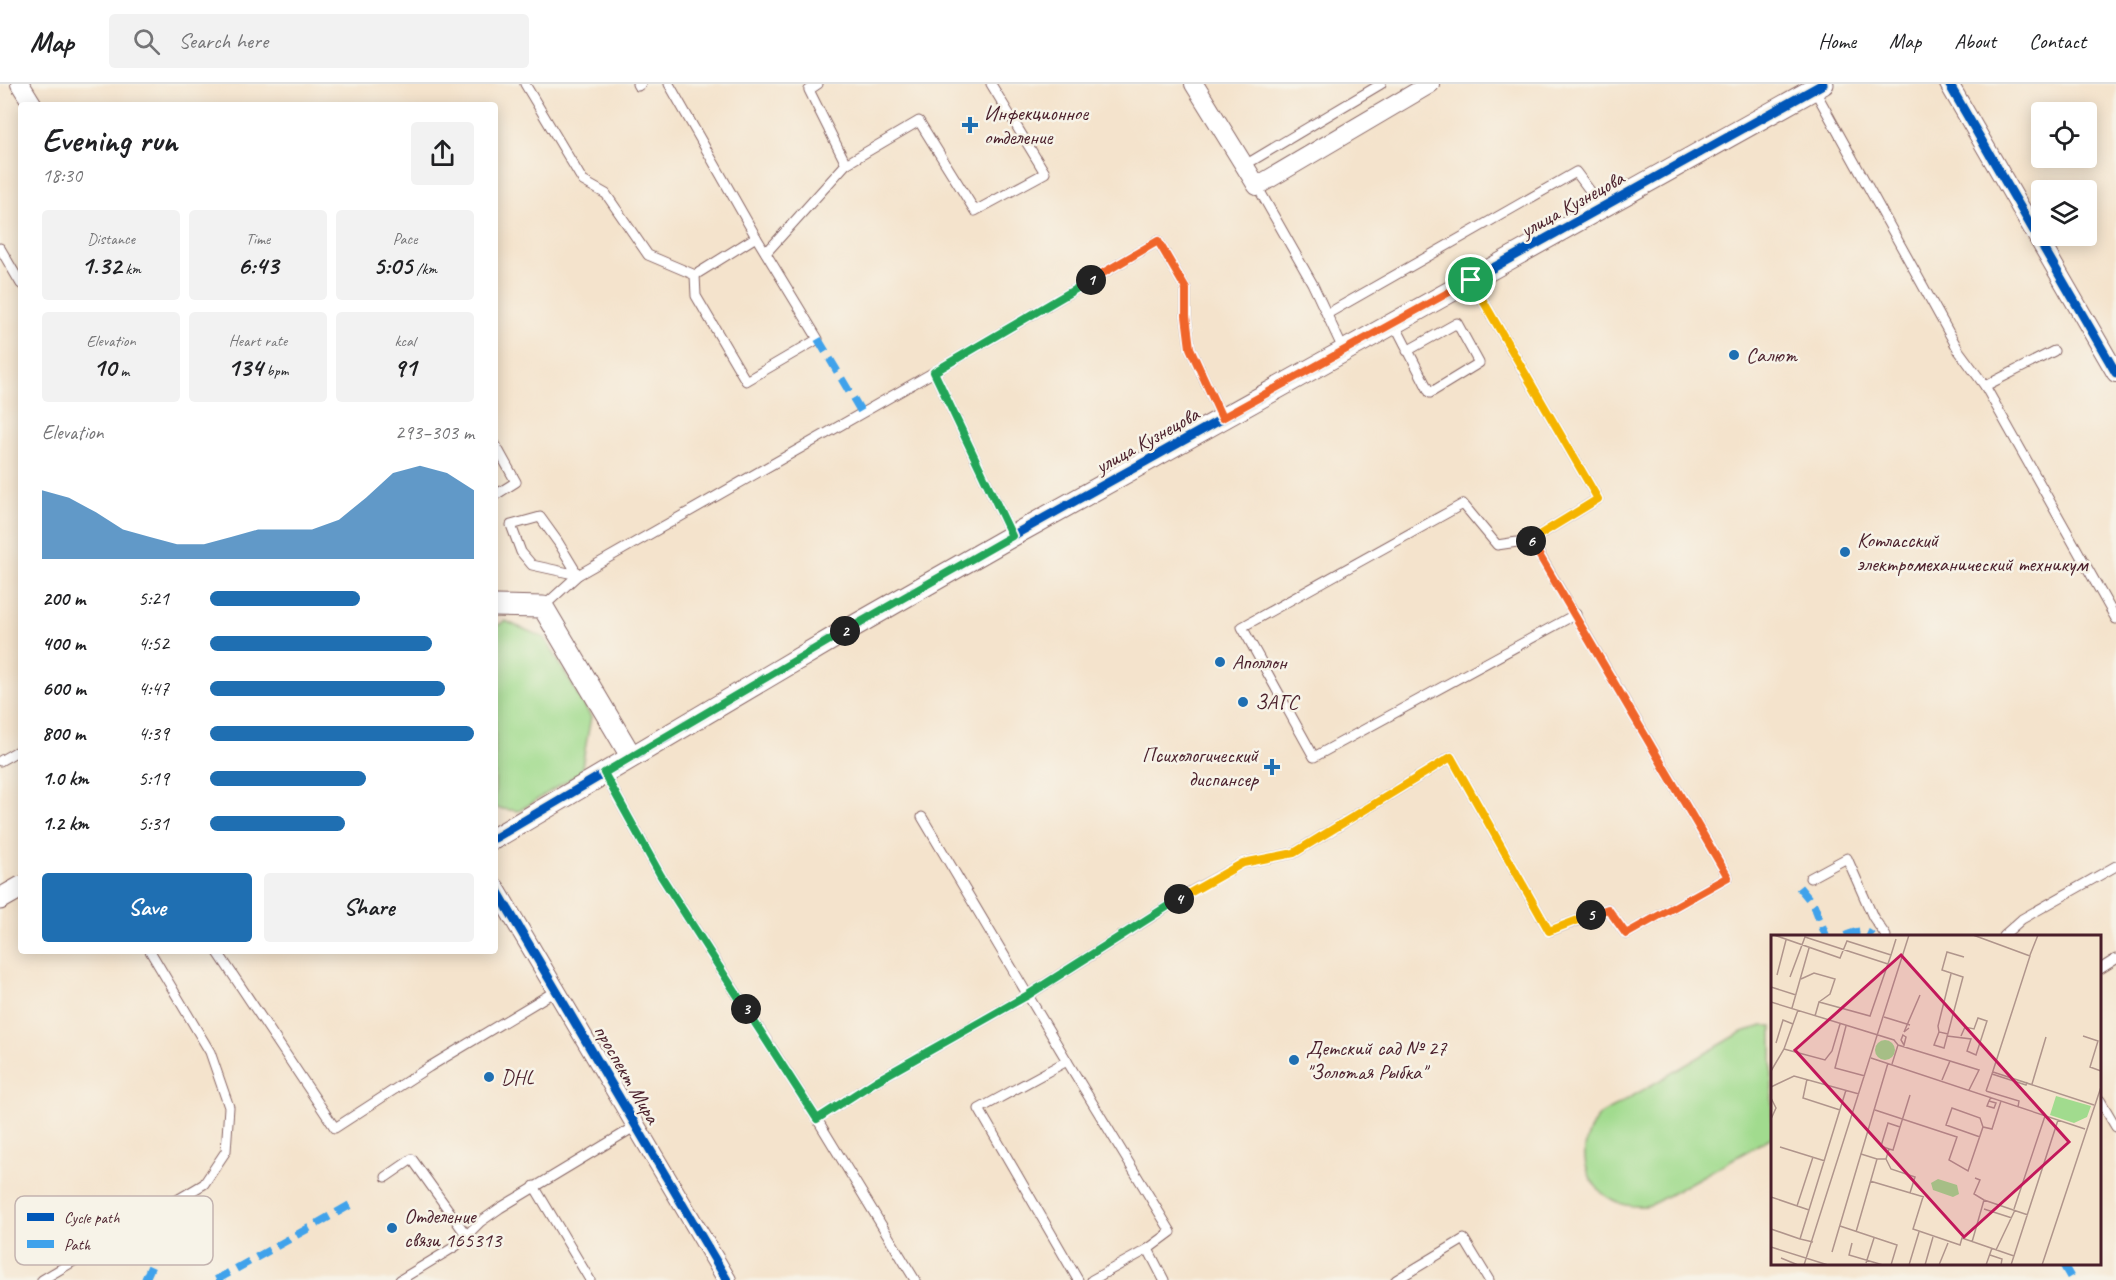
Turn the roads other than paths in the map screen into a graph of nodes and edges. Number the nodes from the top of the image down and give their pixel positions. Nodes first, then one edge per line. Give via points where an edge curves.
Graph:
1 (20, 84) edge
2 (525, 84) edge
3 (669, 84) edge
4 (818, 84) edge
5 (991, 84) edge
6 (1194, 84) edge
7 (1381, 84) edge
8 (1430, 84) edge
9 (1949, 84) edge
10 (1818, 86) edge
11 (31, 102) edge
12 (846, 164) junction
13 (1245, 165) junction
14 (1257, 186) junction
15 (1603, 208) junction
16 (756, 237) junction
17 (0, 248) edge
18 (766, 253) junction
19 (695, 275) junction
20 (18, 279) edge
21 (1471, 280) junction
22 (1327, 314) junction
23 (1394, 323) junction
24 (1407, 351) junction
25 (2054, 351) dead end
26 (1344, 352) junction
27 (934, 372) junction
28 (2116, 373) edge
29 (1985, 386) junction
30 (1222, 418) junction
31 (498, 450) edge
32 (498, 493) edge
33 (1012, 536) junction
34 (1531, 540) junction
35 (578, 575) junction
36 (498, 606) edge
37 (543, 607) junction
38 (1576, 614) junction
39 (2116, 619) edge
40 (18, 751) edge
41 (631, 756) junction
42 (0, 761) edge
43 (604, 773) junction
44 (921, 817) dead end
45 (498, 836) edge
46 (2116, 866) edge
47 (1810, 878) dead end
48 (18, 889) edge
49 (498, 892) edge
50 (0, 899) edge
51 (1885, 935) edge
52 (2004, 935) edge
53 (152, 954) edge
54 (219, 954) edge
55 (2116, 959) edge
56 (2101, 968) edge
57 (557, 990) junction
58 (1028, 995) junction
59 (1067, 1061) junction
60 (2101, 1102) edge
61 (817, 1119) junction
62 (636, 1126) junction
63 (2116, 1127) edge
64 (386, 1177) dead end
65 (534, 1186) junction
66 (184, 1196) edge
67 (467, 1236) junction
68 (1148, 1249) junction
69 (67, 1265) edge
70 (42, 1280) edge
71 (400, 1280) edge
72 (590, 1280) edge
73 (728, 1280) edge
74 (915, 1280) edge
75 (1078, 1280) edge
76 (1092, 1280) edge
77 (1164, 1280) edge
78 (1396, 1280) edge
79 (1489, 1280) edge

1 - 11 street
2 - 19 lane via 583,181 606,194 648,255
3 - 16 lane
4 - 12 lane via 809,90
5 - 12 lane via 1045,173 975,211 919,121
6 - 13 street
7 - 13 lane
8 - 14 street
9 - 28 street
10 - 15 street, улица Кузнецова
10 - 29 lane via 1959,351
12 - 18 lane
13 - 14 street
14 - 22 lane
15 - 21 street, улица Кузнецова
15 - 22 lane via 1576,172
16 - 18 lane
16 - 19 lane
17 - 20 lane
18 - 19 lane via 818,339 746,381 696,296
21 - 23 street, улица Кузнецова
21 - 34 lane via 1598,499
22 - 26 lane
23 - 24 lane
23 - 26 street, улица Кузнецова
24 - 24 lane via 1457,323 1479,363 1430,393
25 - 29 lane
26 - 30 street, улица Кузнецова
27 - 30 lane via 1158,241 1186,289 1190,348
27 - 33 lane
27 - 35 lane
29 - 39 lane
30 - 33 street, улица Кузнецова
31 - 32 lane via 516,482
33 - 41 street, улица Кузнецова
34 - 38 lane
34 - 38 lane via 1497,545 1463,504 1242,627 1314,757
35 - 35 lane via 532,565 521,552 511,525 540,517
35 - 37 lane
36 - 37 street
37 - 41 street
38 - 58 lane via 1728,877 1626,934 1608,909 1549,931 1451,757 1294,853 1243,863 1192,891
40 - 42 lane
41 - 43 street, улица Кузнецова
43 - 45 street, улица Кузнецова
43 - 61 lane via 661,876
44 - 58 lane
46 - 52 lane via 2022,919
47 - 51 lane via 1847,858 1873,917
48 - 50 street
49 - 57 street, проспект Мира
53 - 66 lane via 210,1052 229,1107 226,1151 204,1184
54 - 57 lane via 335,1128
55 - 56 lane
57 - 62 street, проспект Мира
58 - 59 lane
58 - 61 lane
59 - 68 lane via 1171,1232
59 - 75 lane via 979,1109
60 - 63 lane
61 - 74 lane
62 - 65 lane
62 - 73 street, проспект Мира
64 - 67 lane via 412,1159
65 - 67 lane
65 - 72 lane
67 - 71 lane
68 - 76 lane
68 - 77 lane
69 - 70 lane
78 - 79 lane via 1464,1239

